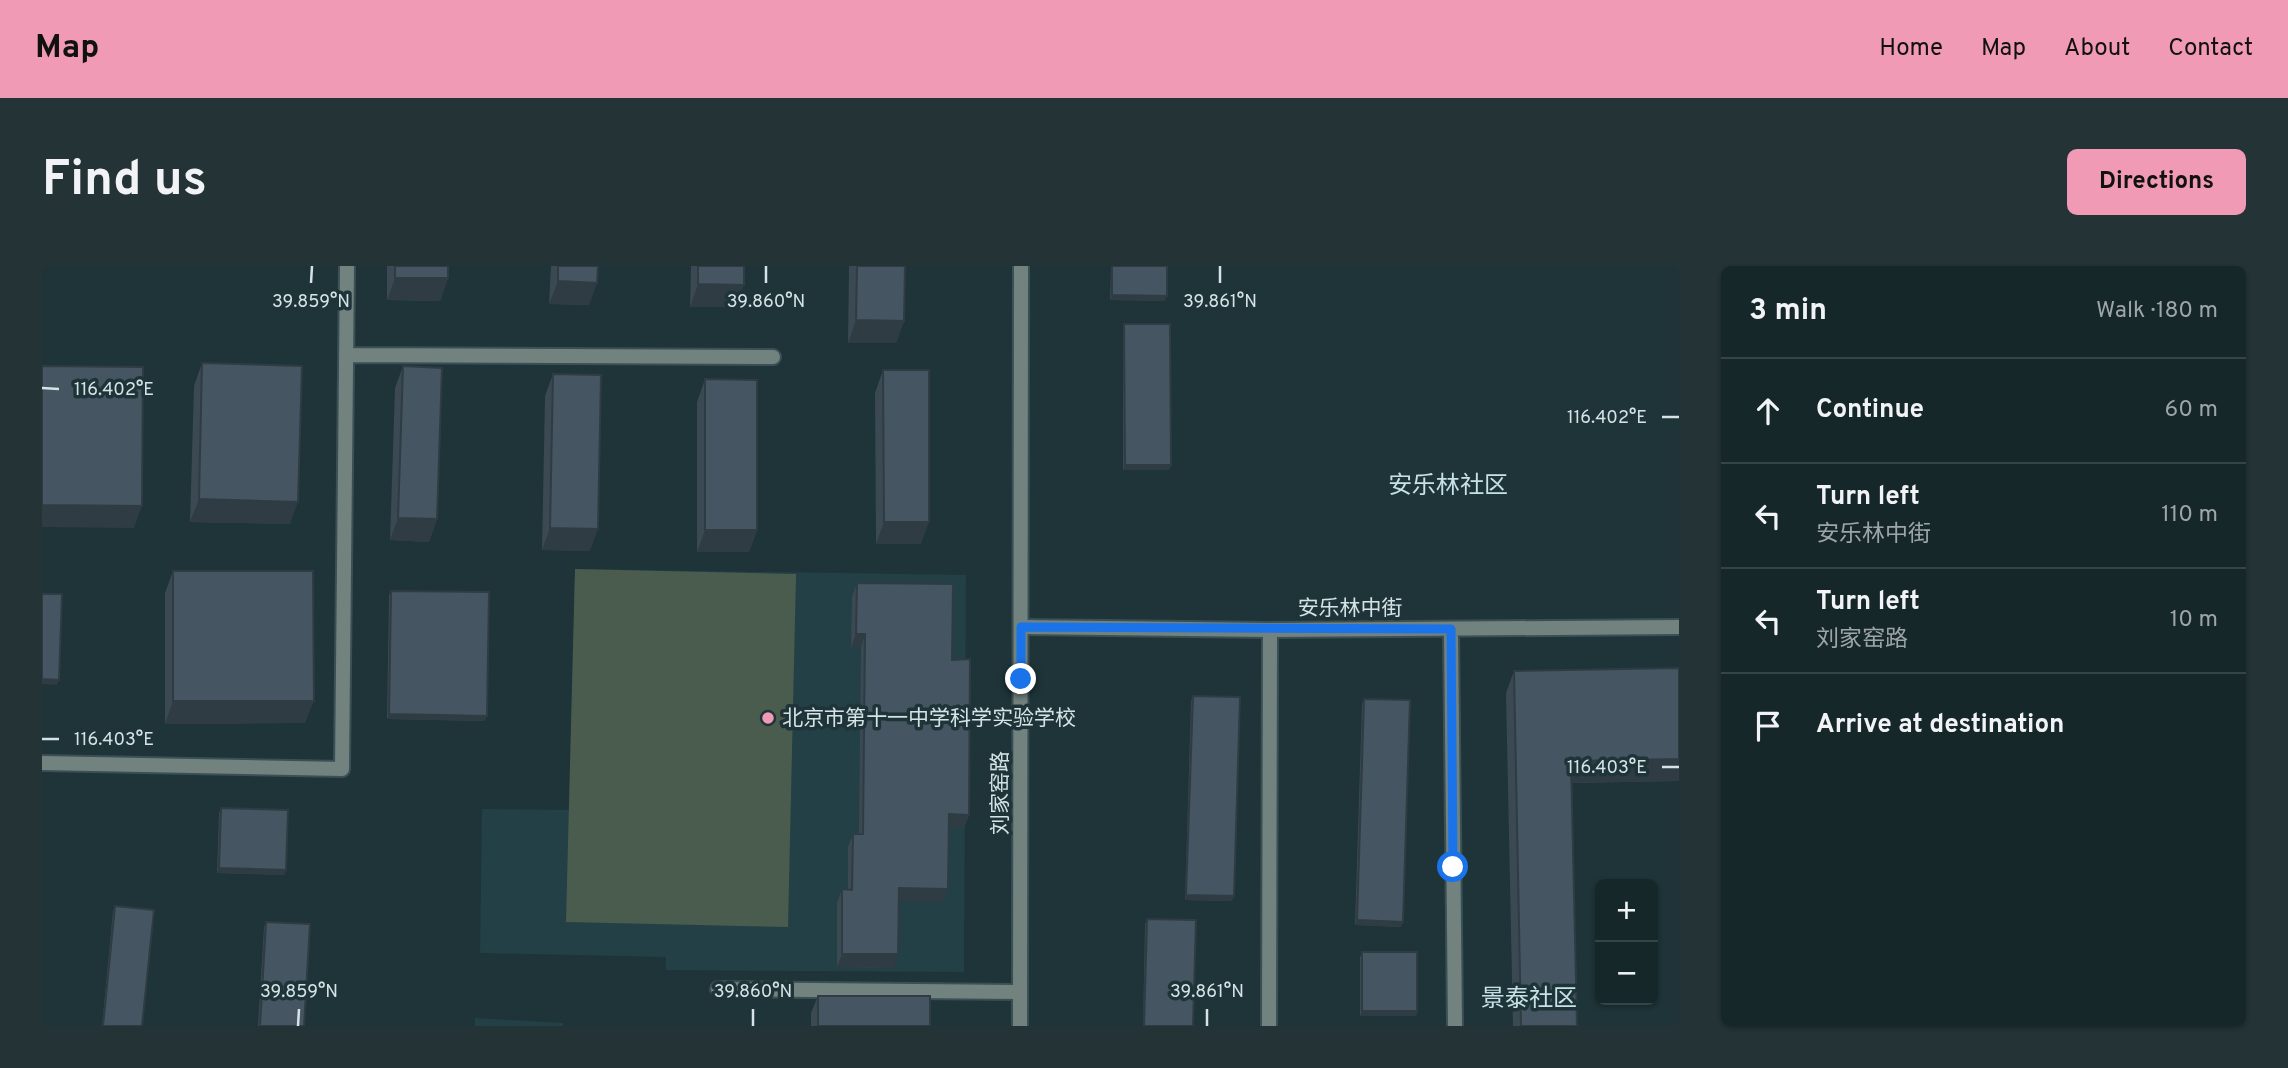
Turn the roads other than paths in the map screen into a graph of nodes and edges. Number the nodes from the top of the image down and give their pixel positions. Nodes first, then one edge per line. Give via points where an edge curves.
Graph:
1 (347, 266) edge
2 (1021, 266) edge
3 (346, 355) junction
4 (773, 357) dead end
5 (1021, 627) junction
6 (1679, 627) edge
7 (1451, 629) junction
8 (1270, 630) junction
9 (42, 763) edge
10 (718, 989) dead end
11 (1020, 992) junction
12 (1020, 1026) edge
13 (1269, 1026) edge
14 (1455, 1026) edge

1 - 3 street
2 - 5 street, 刘家窑路
3 - 4 street
3 - 9 street via 342,769
5 - 8 street, 安乐林中街
5 - 11 street, 刘家窑路
6 - 7 street, 安乐林中街
7 - 8 street, 安乐林中街
7 - 14 street
8 - 13 street
10 - 11 street
11 - 12 street, 刘家窑路

